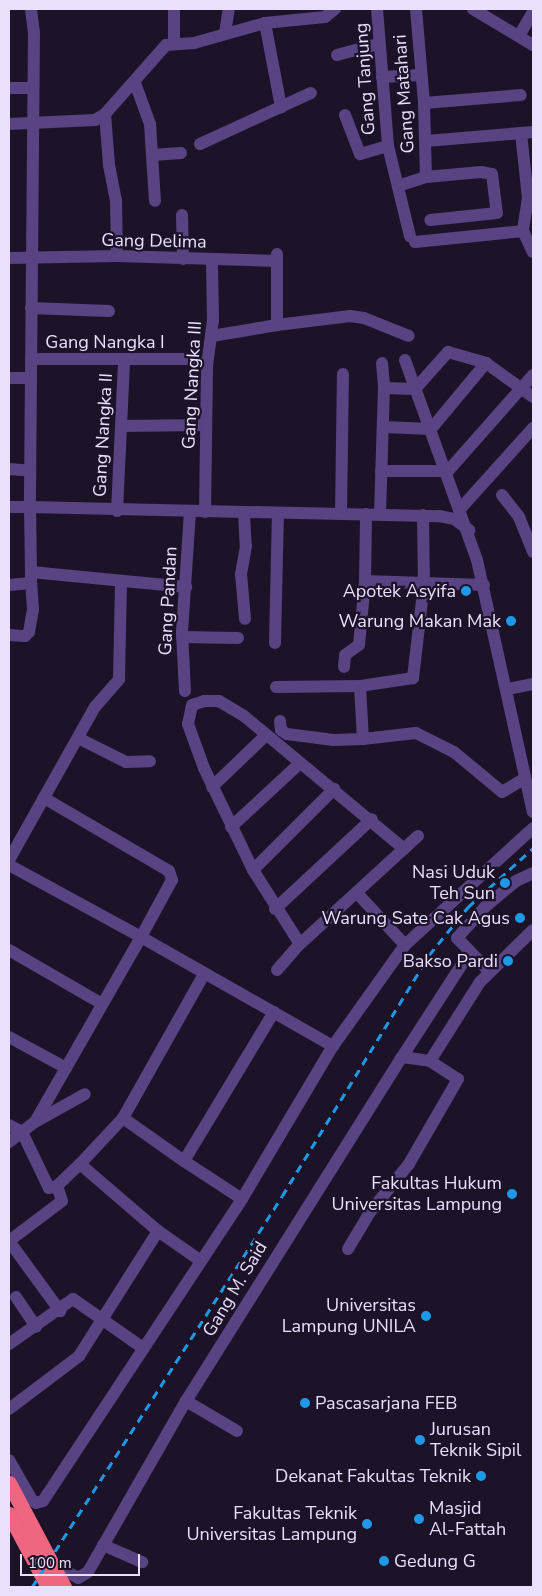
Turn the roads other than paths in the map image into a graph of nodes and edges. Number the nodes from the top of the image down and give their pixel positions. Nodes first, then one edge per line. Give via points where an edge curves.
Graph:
1 (31, 9) edge
2 (174, 9) edge
3 (229, 9) edge
4 (335, 9) edge
5 (377, 9) edge
6 (416, 9) edge
7 (480, 11) edge
8 (533, 12) edge
9 (265, 23) junction
10 (224, 34) junction
11 (518, 36) junction
12 (174, 44) junction
13 (378, 44) junction
14 (533, 45) edge
15 (337, 55) dead end
16 (421, 75) junction
17 (382, 77) junction
18 (134, 83) junction
19 (9, 88) edge
20 (31, 88) junction
21 (311, 93) dead end
22 (521, 95) dead end
23 (424, 103) junction
24 (281, 107) junction
25 (105, 114) junction
26 (345, 115) dead end
27 (33, 123) junction
28 (9, 124) edge
29 (527, 132) edge
30 (426, 141) junction
31 (200, 144) dead end
32 (388, 146) junction
33 (181, 153) dead end
34 (153, 155) junction
35 (426, 177) junction
36 (401, 185) dead end
37 (155, 201) dead end
38 (530, 204) edge
39 (182, 215) dead end
40 (430, 220) dead end
41 (523, 231) junction
42 (533, 252) edge
43 (117, 256) junction
44 (9, 258) edge
45 (31, 258) junction
46 (183, 259) junction
47 (212, 260) junction
48 (30, 308) junction
49 (109, 311) dead end
50 (277, 326) junction
51 (212, 336) junction
52 (409, 336) dead end
53 (31, 360) junction
54 (405, 360) dead end
55 (124, 361) junction
56 (382, 363) dead end
57 (486, 363) junction
58 (207, 366) junction
59 (343, 374) dead end
60 (533, 375) edge
61 (9, 378) edge
62 (30, 378) junction
63 (384, 388) junction
64 (522, 388) junction
65 (415, 389) junction
66 (533, 397) edge
67 (206, 425) junction
68 (121, 426) junction
69 (384, 427) junction
70 (533, 428) edge
71 (431, 429) junction
72 (9, 469) edge
73 (30, 471) junction
74 (381, 471) junction
75 (448, 471) junction
76 (502, 495) dead end
77 (30, 507) junction
78 (9, 508) edge
79 (461, 508) junction
80 (117, 512) junction
81 (190, 512) junction
82 (205, 512) junction
83 (244, 513) junction
84 (341, 513) junction
85 (278, 514) junction
86 (366, 514) junction
87 (380, 514) junction
88 (423, 516) junction
89 (469, 530) junction
90 (533, 552) edge
91 (31, 578) junction
92 (365, 581) junction
93 (121, 583) junction
94 (424, 583) junction
95 (9, 585) edge
96 (484, 585) junction
97 (186, 587) junction
98 (245, 619) dead end
99 (9, 636) edge
100 (182, 638) junction
101 (238, 638) dead end
102 (275, 643) dead end
103 (344, 666) dead end
104 (533, 684) edge
105 (360, 686) junction
106 (276, 687) dead end
107 (507, 689) junction
108 (185, 691) dead end
109 (280, 721) dead end
110 (266, 735) junction
111 (78, 738) junction
112 (362, 739) junction
113 (150, 761) dead end
114 (300, 763) junction
115 (525, 778) junction
116 (212, 787) junction
117 (334, 789) junction
118 (44, 798) junction
119 (533, 812) edge
120 (372, 819) junction
121 (231, 827) junction
122 (533, 828) edge
123 (418, 836) dead end
124 (404, 849) junction
125 (9, 860) edge
126 (9, 865) edge
127 (253, 870) junction
128 (533, 873) edge
129 (357, 893) junction
130 (275, 909) junction
131 (533, 930) edge
132 (141, 937) junction
133 (300, 944) junction
134 (405, 945) junction
135 (9, 950) edge
136 (470, 952) junction
137 (277, 970) dead end
138 (490, 971) junction
139 (204, 974) junction
140 (102, 1004) junction
141 (274, 1012) junction
142 (9, 1037) edge
143 (333, 1046) junction
144 (402, 1056) junction
145 (430, 1061) junction
146 (66, 1068) junction
147 (85, 1094) dead end
148 (123, 1118) junction
149 (35, 1122) junction
150 (9, 1125) edge
151 (22, 1132) junction
152 (9, 1142) edge
153 (184, 1162) junction
154 (80, 1164) junction
155 (57, 1186) junction
156 (242, 1199) junction
157 (158, 1230) junction
158 (9, 1241) edge
159 (348, 1249) dead end
160 (201, 1261) junction
161 (16, 1297) dead end
162 (60, 1311) junction
163 (106, 1319) junction
164 (36, 1326) junction
165 (9, 1344) edge
166 (143, 1348) junction
167 (186, 1401) junction
168 (9, 1409) edge
169 (237, 1431) dead end
170 (9, 1460) edge
171 (9, 1483) edge
172 (9, 1514) edge
173 (102, 1545) junction
174 (34, 1547) junction
175 (142, 1562) dead end
176 (48, 1587) edge
177 (64, 1587) edge

1 - 20 street via 34,33
2 - 12 street
3 - 10 street
4 - 9 street via 331,15 306,21
5 - 13 street, Gang Tanjung
6 - 16 street, Gang Matahari
7 - 11 street
8 - 11 street
9 - 10 street
9 - 24 street
10 - 12 street via 194,43
11 - 14 street
12 - 18 street via 166,45 153,57
13 - 15 street
13 - 17 street, Gang Tanjung
16 - 17 street
16 - 23 street, Gang Matahari
17 - 32 street, Gang Tanjung
18 - 25 street
18 - 34 street via 148,114
19 - 20 street
20 - 27 street
21 - 24 street
22 - 23 street
23 - 30 street, Gang Matahari
24 - 31 street
25 - 27 street via 91,121
25 - 43 street via 109,165 116,200
26 - 32 street via 360,154
27 - 28 street
27 - 45 street
29 - 30 street
29 - 38 street
30 - 35 street, Gang Matahari
32 - 41 street, Gang Tanjung via 412,239
33 - 34 street
34 - 37 street
35 - 36 street
35 - 40 street via 488,172 495,183 497,214
38 - 41 street
39 - 46 street
41 - 42 street
43 - 45 street, Gang Delima
43 - 46 street, Gang Delima
44 - 45 street, Gang Delima
45 - 48 street
46 - 47 street, Gang Delima
47 - 50 street, Gang Delima via 277,258
47 - 51 street, Gang Nangka III
48 - 49 street
48 - 53 street
50 - 51 street
50 - 52 street via 350,316 364,318
51 - 58 street, Gang Nangka III
53 - 55 street, Gang Nangka I
53 - 62 street
54 - 65 street
55 - 58 street, Gang Nangka I via 190,358
55 - 68 street, Gang Nangka II
56 - 63 street
57 - 64 street
57 - 65 street via 448,352
57 - 71 street
58 - 67 street, Gang Nangka III
59 - 84 street
60 - 64 street
61 - 62 street
62 - 73 street
63 - 65 street
63 - 69 street
64 - 66 street
64 - 75 street
65 - 71 street
67 - 68 street
67 - 82 street, Gang Nangka III
68 - 80 street, Gang Nangka II
69 - 71 street
69 - 74 street
70 - 79 street
71 - 75 street
72 - 73 street
73 - 77 street
74 - 75 street
74 - 87 street
75 - 79 street
76 - 90 street via 519,517
77 - 78 street
77 - 80 street
77 - 91 street
79 - 89 street
80 - 81 street
81 - 82 street
81 - 97 street, Gang Pandan
82 - 83 street
83 - 85 street
83 - 98 street via 246,546 241,574
84 - 85 street
84 - 86 street
85 - 102 street
86 - 87 street
86 - 92 street
87 - 88 street
88 - 89 street via 454,519
88 - 94 street
89 - 96 street
91 - 93 street
91 - 95 street
91 - 99 street via 33,609 29,632 24,636
92 - 94 street
92 - 103 street via 359,645 345,655
93 - 97 street
93 - 111 street via 119,679 95,707
94 - 96 street
94 - 105 street via 413,678
96 - 107 street
97 - 100 street, Gang Pandan
100 - 101 street
100 - 108 street, Gang Pandan
104 - 107 street
105 - 106 street
105 - 112 street
107 - 115 street
109 - 112 street via 281,730 287,734 334,740
110 - 114 street
110 - 116 street
110 - 116 street via 219,701 192,705 188,724
111 - 113 street via 126,762
111 - 118 street
112 - 115 street via 416,733 454,752 502,792
114 - 117 street
114 - 121 street
115 - 119 street
116 - 121 street
117 - 120 street
117 - 127 street
118 - 125 street
118 - 132 street via 172,874
120 - 124 street
120 - 130 street
121 - 127 street
122 - 134 street
123 - 124 street
124 - 129 street
126 - 132 street
127 - 130 street
128 - 136 street via 516,880 457,938
129 - 133 street
129 - 134 street
130 - 133 street
131 - 138 street
132 - 139 street
132 - 140 street
133 - 137 street
134 - 143 street
135 - 140 street
136 - 138 street
136 - 144 street, Gang M. Said
138 - 145 street
139 - 141 street
139 - 148 street
140 - 146 street
141 - 143 street
141 - 153 street
142 - 146 street
143 - 156 street
144 - 145 street via 417,1062
144 - 167 street, Gang M. Said
145 - 159 street via 458,1079 410,1164 370,1212
146 - 149 street
147 - 149 street
148 - 153 street
148 - 154 street
149 - 151 street
150 - 151 street
151 - 152 street
151 - 155 street via 49,1188
153 - 156 street
154 - 155 street
154 - 157 street
155 - 158 street via 62,1201
156 - 160 street
157 - 160 street
157 - 163 street
158 - 162 street
160 - 166 street
161 - 164 street
162 - 163 street via 73,1299
162 - 164 street
163 - 166 street
163 - 168 street via 67,1368
164 - 165 street
166 - 170 street via 43,1501 33,1502
167 - 169 street
167 - 173 street, Gang M. Said
171 - 174 highway
172 - 174 highway
173 - 175 street
173 - 176 street, Gang M. Said via 85,1576 78,1578 62,1570
174 - 176 highway
174 - 177 highway

